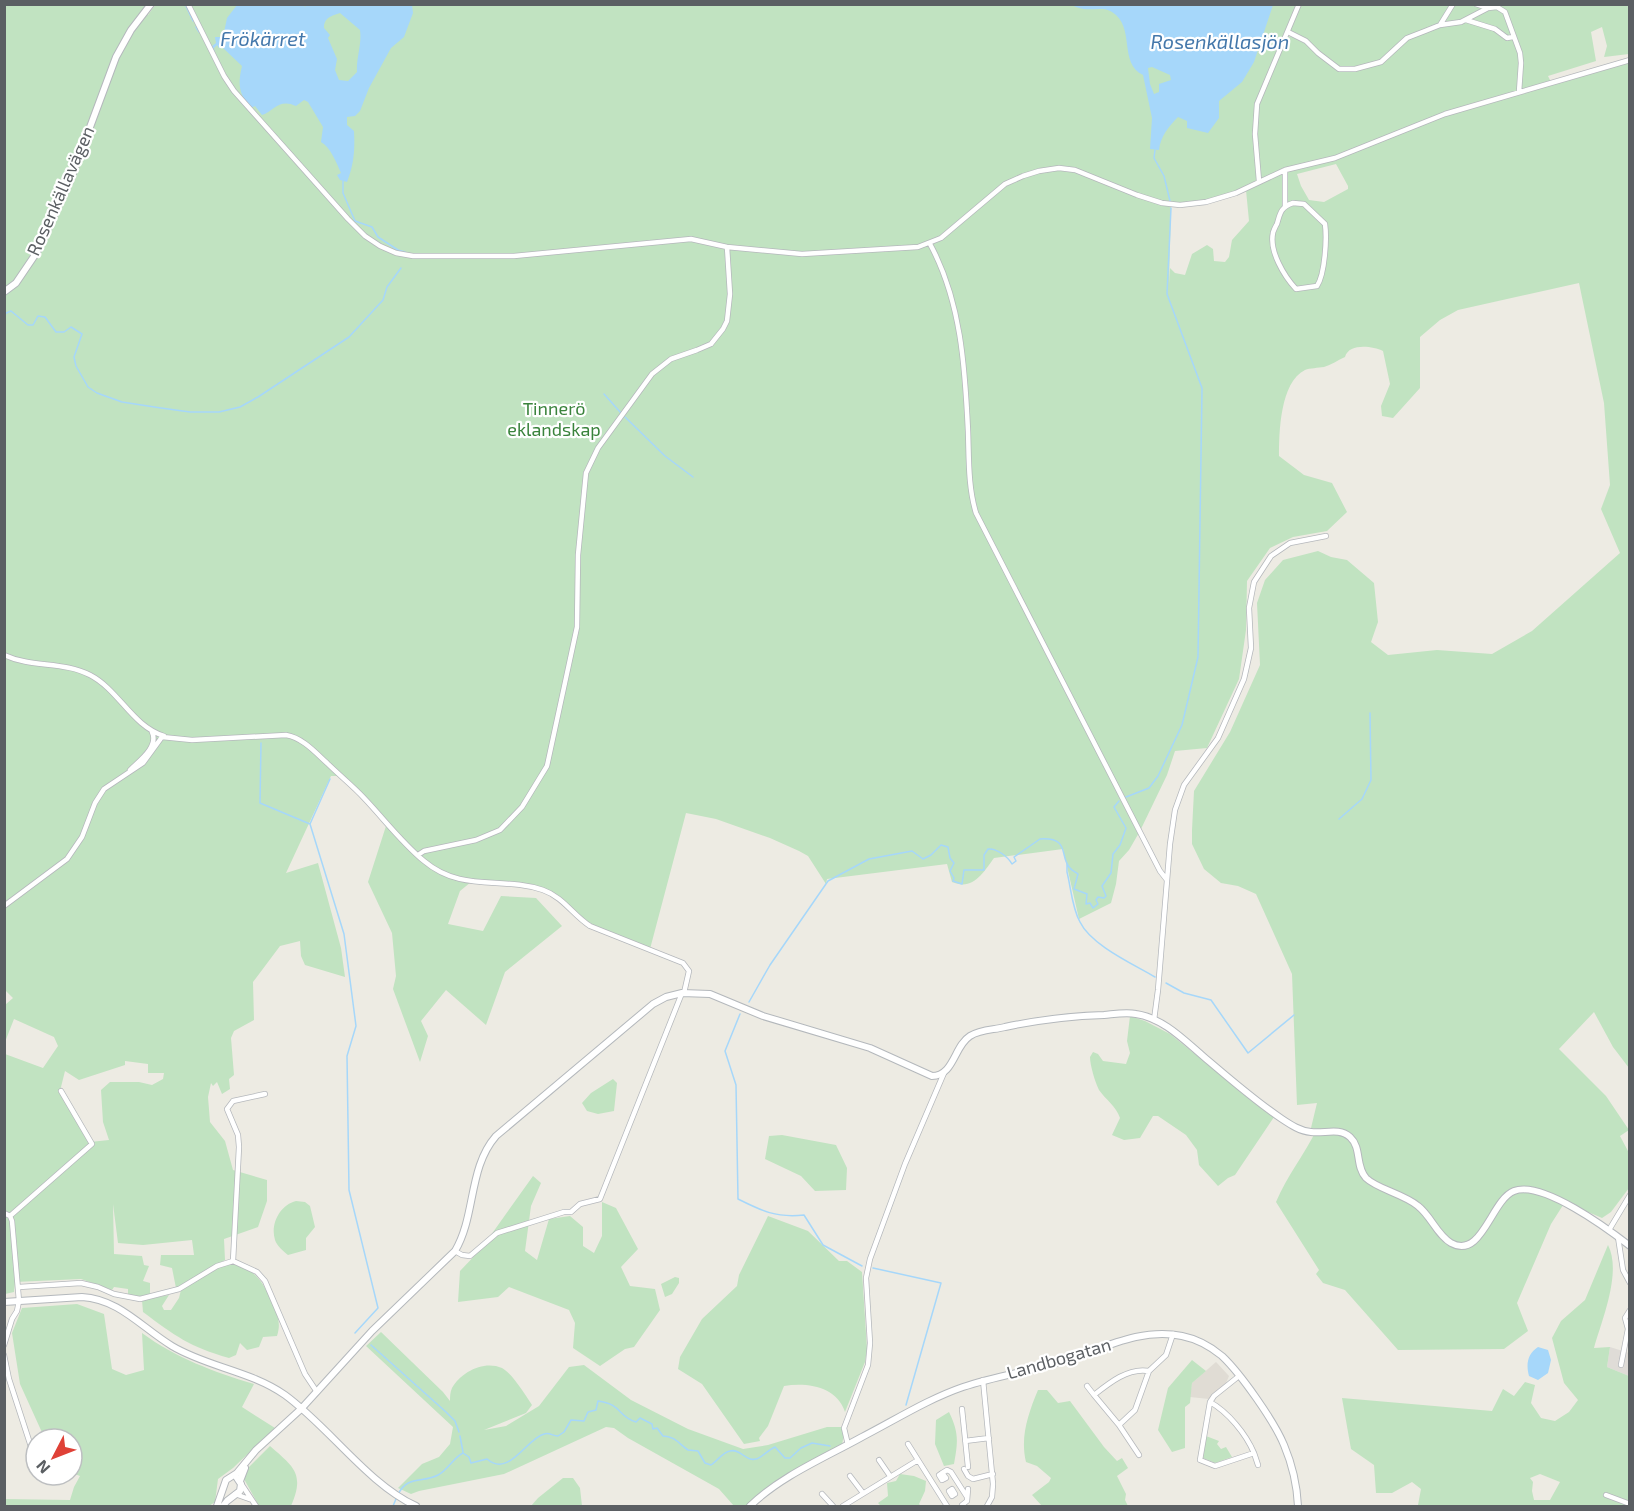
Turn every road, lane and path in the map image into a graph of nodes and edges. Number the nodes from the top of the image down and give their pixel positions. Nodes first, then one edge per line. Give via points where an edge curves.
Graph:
1 (151, 4) edge
2 (188, 4) edge
3 (1299, 4) edge
4 (1453, 4) edge
5 (1476, 4) edge
6 (1488, 8) junction
7 (1466, 20) junction
8 (1440, 25) junction
9 (1288, 32) junction
10 (1513, 37) junction
11 (1629, 60) edge
12 (1519, 92) junction
13 (1285, 170) junction
14 (1259, 181) junction
15 (1285, 206) junction
16 (930, 244) junction
17 (727, 247) junction
18 (4, 292) edge
19 (1326, 536) dead end
20 (4, 655) edge
21 (152, 732) junction
22 (164, 736) junction
23 (127, 773) junction
24 (418, 855) junction
25 (1167, 880) junction
26 (4, 906) edge
27 (683, 993) junction
28 (1154, 1020) junction
29 (944, 1073) junction
30 (61, 1092) dead end
31 (265, 1094) dead end
32 (1629, 1195) edge
33 (7, 1214) edge
34 (1609, 1230) junction
35 (1618, 1237) junction
36 (1629, 1246) edge
37 (455, 1251) junction
38 (232, 1261) junction
39 (1629, 1283) edge
40 (20, 1287) junction
41 (19, 1301) junction
42 (4, 1302) edge
43 (1629, 1310) edge
44 (1629, 1328) edge
45 (1173, 1334) junction
46 (4, 1345) edge
47 (4, 1355) edge
48 (1621, 1365) dead end
49 (1149, 1371) junction
50 (1239, 1376) junction
51 (983, 1380) junction
52 (1087, 1386) dead end
53 (317, 1392) junction
54 (1094, 1395) junction
55 (1210, 1402) junction
56 (962, 1409) dead end
57 (300, 1410) junction
58 (1119, 1425) junction
59 (25, 1427) edge
60 (989, 1438) junction
61 (965, 1441) junction
62 (848, 1444) junction
63 (908, 1444) dead end
64 (1254, 1453) junction
65 (1139, 1455) dead end
66 (879, 1460) dead end
67 (918, 1460) junction
68 (1258, 1465) dead end
69 (942, 1473) dead end
70 (993, 1474) junction
71 (850, 1476) dead end
72 (890, 1476) junction
73 (231, 1477) junction
74 (241, 1483) junction
75 (959, 1485) junction
76 (224, 1487) junction
77 (952, 1489) dead end
78 (968, 1489) dead end
79 (862, 1493) junction
80 (235, 1494) junction
81 (822, 1494) dead end
82 (1606, 1495) dead end
83 (967, 1497) junction
84 (252, 1500) junction
85 (1629, 1504) edge
86 (217, 1506) edge
87 (223, 1506) edge
88 (256, 1506) edge
89 (416, 1506) edge
90 (750, 1506) edge
91 (833, 1506) edge
92 (843, 1506) edge
93 (947, 1506) edge
94 (961, 1506) edge
95 (987, 1506) edge
96 (1298, 1506) edge

1 - 18 street, Rosenkällavägen via 116,57 70,181 37,252 16,283
2 - 17 street via 234,91 348,219 365,236 389,250 413,256 514,256 691,239
3 - 9 street
4 - 8 street
5 - 6 street
6 - 7 street
6 - 10 street via 1497,7 1505,12
7 - 8 street
7 - 10 street
8 - 9 street via 1407,38 1381,62 1343,70
9 - 14 street via 1257,104
10 - 12 street via 1521,63
11 - 12 street
12 - 13 street via 1445,114 1335,158
13 - 14 street
13 - 15 street
14 - 16 street via 1217,200 1180,205 1146,199 1075,170 1048,170 1005,184
15 - 15 street via 1304,204 1325,224 1325,256 1317,286 1296,289 1283,276 1273,235
16 - 17 street via 817,254
16 - 25 street via 961,337 970,487 976,513
17 - 24 street via 730,294 723,329 711,344 671,358 657,369 598,448 586,473 578,555 577,627 547,766 522,807 500,830
19 - 25 street via 1290,543 1270,556 1254,582 1249,608 1248,668 1218,738 1184,785 1178,800
20 - 21 street via 92,676
21 - 22 street
21 - 23 street via 155,737 151,747
22 - 23 street via 142,763
22 - 24 street via 192,740 280,734 298,738 363,797
23 - 26 street via 100,795 82,837 67,859
24 - 27 street via 432,867 458,879 550,892 590,926 683,963 690,971
25 - 28 street
27 - 29 street via 720,997 763,1016 870,1048 932,1076
27 - 37 street via 653,1004 492,1141 483,1157 463,1237
27 - 37 street via 600,1199 580,1204 571,1212 497,1233 470,1256
28 - 29 street via 1128,1013 1077,1016 979,1032 963,1041
28 - 34 street via 1182,1037 1292,1126 1309,1132 1340,1131 1350,1137 1366,1178 1416,1204 1454,1245 1464,1246 1475,1240 1501,1201 1522,1189 1545,1194
29 - 62 street via 870,1258 866,1278 868,1365 844,1428
30 - 33 street via 92,1144
31 - 38 street via 233,1101 227,1109 239,1147
32 - 34 street
33 - 40 street via 12,1221
34 - 35 street
35 - 36 street
35 - 39 street
37 - 53 street via 372,1331
38 - 40 street via 179,1288 141,1299 81,1283
38 - 53 street via 256,1272 265,1281 305,1374
40 - 41 street
41 - 42 street
41 - 46 street
41 - 57 street via 73,1297 106,1301 178,1349 264,1383
43 - 44 street via 1625,1318
44 - 48 street
45 - 49 street via 1166,1355
45 - 50 street, Landbogatan via 1204,1344
45 - 51 street, Landbogatan via 1133,1337 1060,1362
47 - 59 street
49 - 54 street via 1138,1370 1119,1378
49 - 58 street via 1135,1410
50 - 55 street
50 - 96 street, Landbogatan via 1284,1444
51 - 60 street
51 - 62 street, Landbogatan via 935,1399
52 - 54 street
53 - 57 street
54 - 58 street
55 - 64 street via 1224,1411
55 - 64 street via 1200,1460 1215,1466
56 - 61 street
57 - 73 street
57 - 74 street via 252,1458
57 - 89 street via 393,1492
58 - 65 street
60 - 61 street
60 - 70 street
61 - 70 street via 968,1476 973,1479
62 - 90 street, Landbogatan via 783,1481
63 - 67 street
64 - 68 street
66 - 72 street
67 - 72 street
67 - 93 street
69 - 75 street via 950,1471
70 - 95 street via 993,1491
71 - 79 street
72 - 79 street
73 - 74 street
73 - 76 street
74 - 80 street
74 - 84 street
75 - 77 street
75 - 83 street
76 - 80 street
76 - 86 street
78 - 83 street
79 - 92 street
80 - 84 street
80 - 87 street
81 - 91 street
82 - 85 street
83 - 94 street
84 - 88 street

